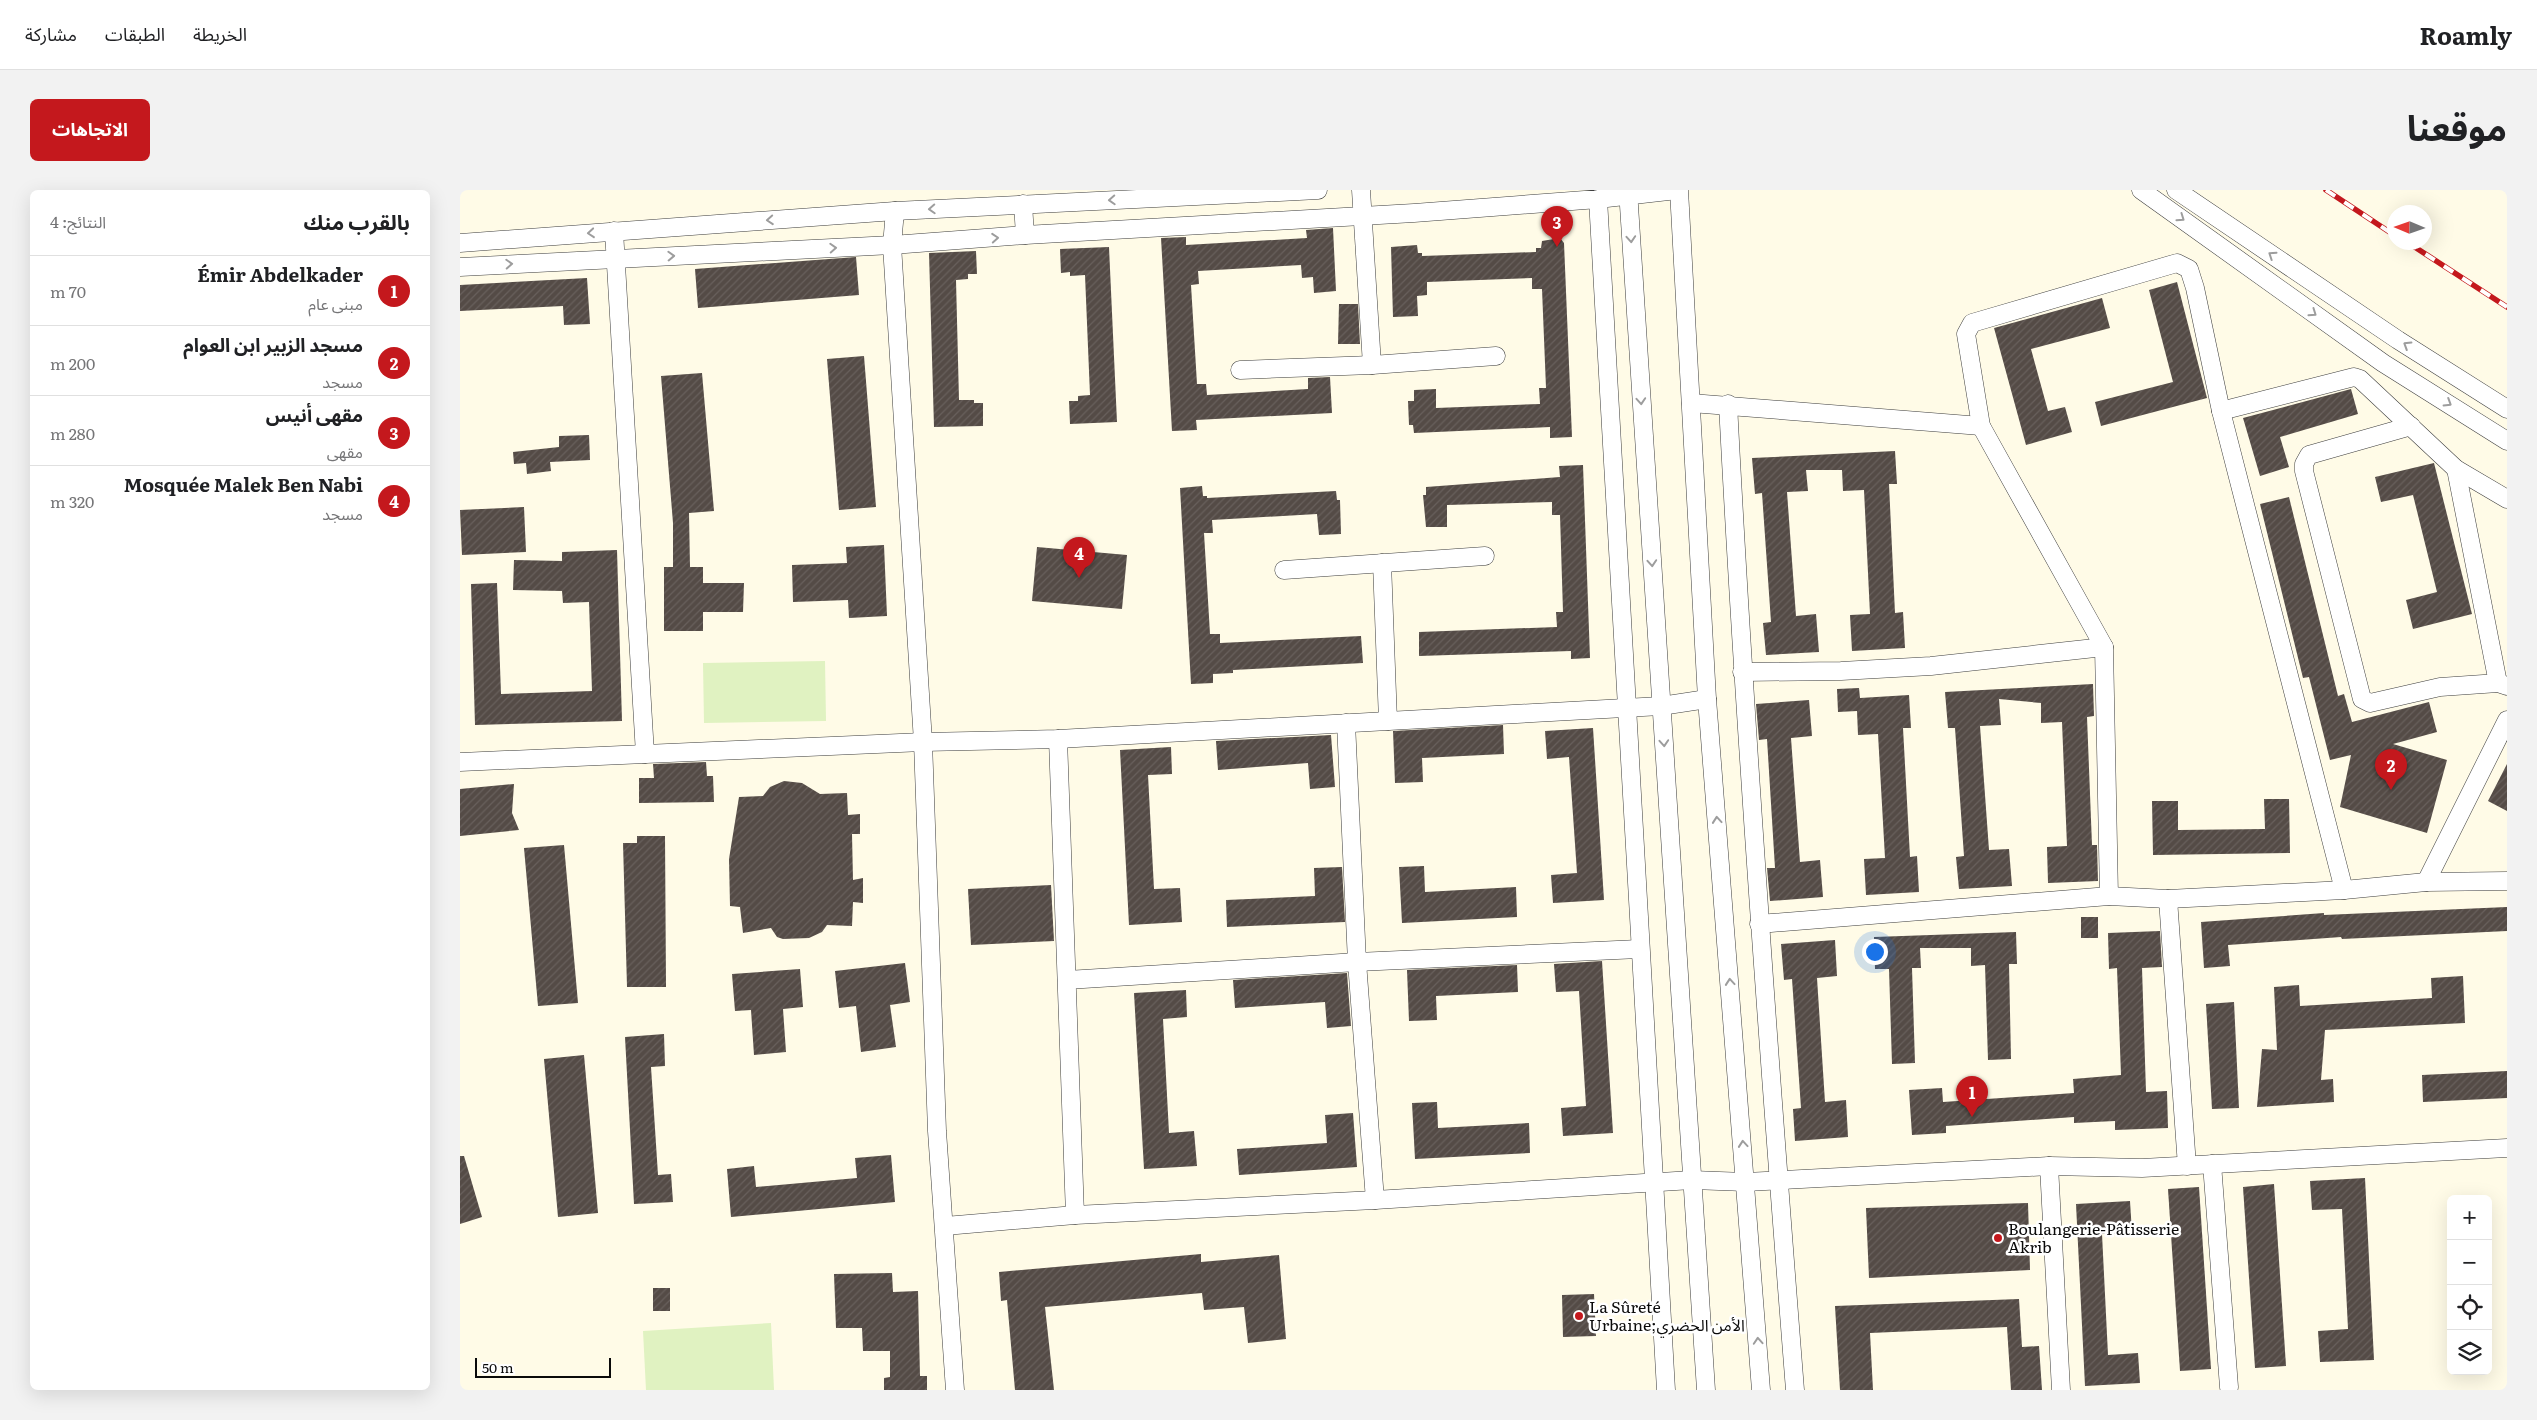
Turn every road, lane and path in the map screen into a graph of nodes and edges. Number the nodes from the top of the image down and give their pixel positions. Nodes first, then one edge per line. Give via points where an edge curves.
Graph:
1 (1318, 190) edge
2 (1361, 190) edge
3 (1678, 190) edge
4 (2141, 190) edge
5 (2176, 190) edge
6 (1628, 193) edge
7 (1598, 199) junction
8 (1023, 204) junction
9 (895, 211) junction
10 (1361, 214) junction
11 (614, 231) junction
12 (1025, 235) junction
13 (460, 243) edge
14 (892, 245) junction
15 (616, 259) junction
16 (460, 267) edge
17 (1496, 356) dead end
18 (1372, 365) junction
19 (1240, 370) dead end
20 (1691, 403) junction
21 (1728, 404) junction
22 (2507, 409) edge
23 (2221, 410) junction
24 (1982, 426) junction
25 (2411, 426) junction
26 (2507, 441) edge
27 (2456, 469) junction
28 (2507, 499) edge
29 (1485, 556) dead end
30 (1382, 563) junction
31 (1284, 570) dead end
32 (2104, 648) junction
33 (1742, 672) junction
34 (2503, 685) edge
35 (1707, 699) junction
36 (1625, 706) junction
37 (1662, 706) junction
38 (2507, 720) edge
39 (1388, 721) junction
40 (1346, 723) junction
41 (1058, 739) junction
42 (923, 742) junction
43 (645, 754) junction
44 (460, 762) edge
45 (2507, 881) edge
46 (2426, 882) junction
47 (2344, 890) junction
48 (2109, 896) junction
49 (2168, 899) junction
50 (1759, 924) junction
51 (1639, 949) junction
52 (1356, 962) junction
53 (1066, 980) junction
54 (2507, 1148) edge
55 (2212, 1164) junction
56 (2050, 1166) junction
57 (2186, 1166) junction
58 (1778, 1179) junction
59 (1692, 1180) junction
60 (1746, 1182) junction
61 (1653, 1183) junction
62 (1376, 1200) junction
63 (1075, 1215) junction
64 (945, 1226) junction
65 (2229, 1387) dead end
66 (954, 1390) edge
67 (1666, 1390) edge
68 (1706, 1390) edge
69 (1761, 1390) edge
70 (1795, 1390) edge
71 (2061, 1390) edge

1 -> 8 street
2 - 10 street
3 - 6 street
3 - 20 street
4 -> 26 street via 2384,363
22 -> 5 street via 2398,340
6 - 7 street
6 -> 37 street
7 - 10 street
7 - 36 street
8 -> 9 street
8 - 12 street
9 -> 11 street
9 - 14 street
10 - 12 street
10 - 18 street
11 -> 13 street
11 - 15 street
14 -> 12 street
15 -> 14 street
14 - 42 street
16 -> 15 street
15 - 43 street
17 - 18 street
18 - 19 street
20 - 21 street
20 - 35 street
21 - 24 street
21 - 33 street
23 - 24 street via 2195,288 2189,269 2177,263 1972,323 1966,334
23 - 25 street via 2354,377 2366,383
23 - 47 street
24 - 32 street
25 - 27 street
25 - 34 street via 2308,456 2304,464 2362,699 2370,703 2440,687
27 - 28 street
27 - 34 street
29 - 30 street
30 - 31 street
30 - 39 street
32 - 33 street via 1931,666
32 - 48 street
33 - 50 street
35 - 37 street
60 -> 35 street
36 - 37 street
36 - 39 street
36 - 51 street
37 -> 59 street
38 - 46 street
39 - 40 street
40 - 41 street
40 - 52 street
41 - 42 street
41 - 53 street
42 - 43 street
42 - 64 street via 937,1131
43 - 44 street
45 - 46 street
46 - 47 street
47 - 49 street
48 - 49 street
48 - 50 street
49 - 57 street
50 - 58 street
51 - 52 street
51 - 61 street
52 - 53 street
52 - 62 street
53 - 63 street
54 - 55 street
55 - 57 street
55 - 65 street
56 - 57 street
56 - 58 street
56 - 71 street
58 - 60 street
58 - 70 street
59 - 60 street
59 - 61 street
59 - 68 street
69 -> 60 street
61 - 62 street
61 - 67 street
62 - 63 street
63 - 64 street
64 - 66 street

